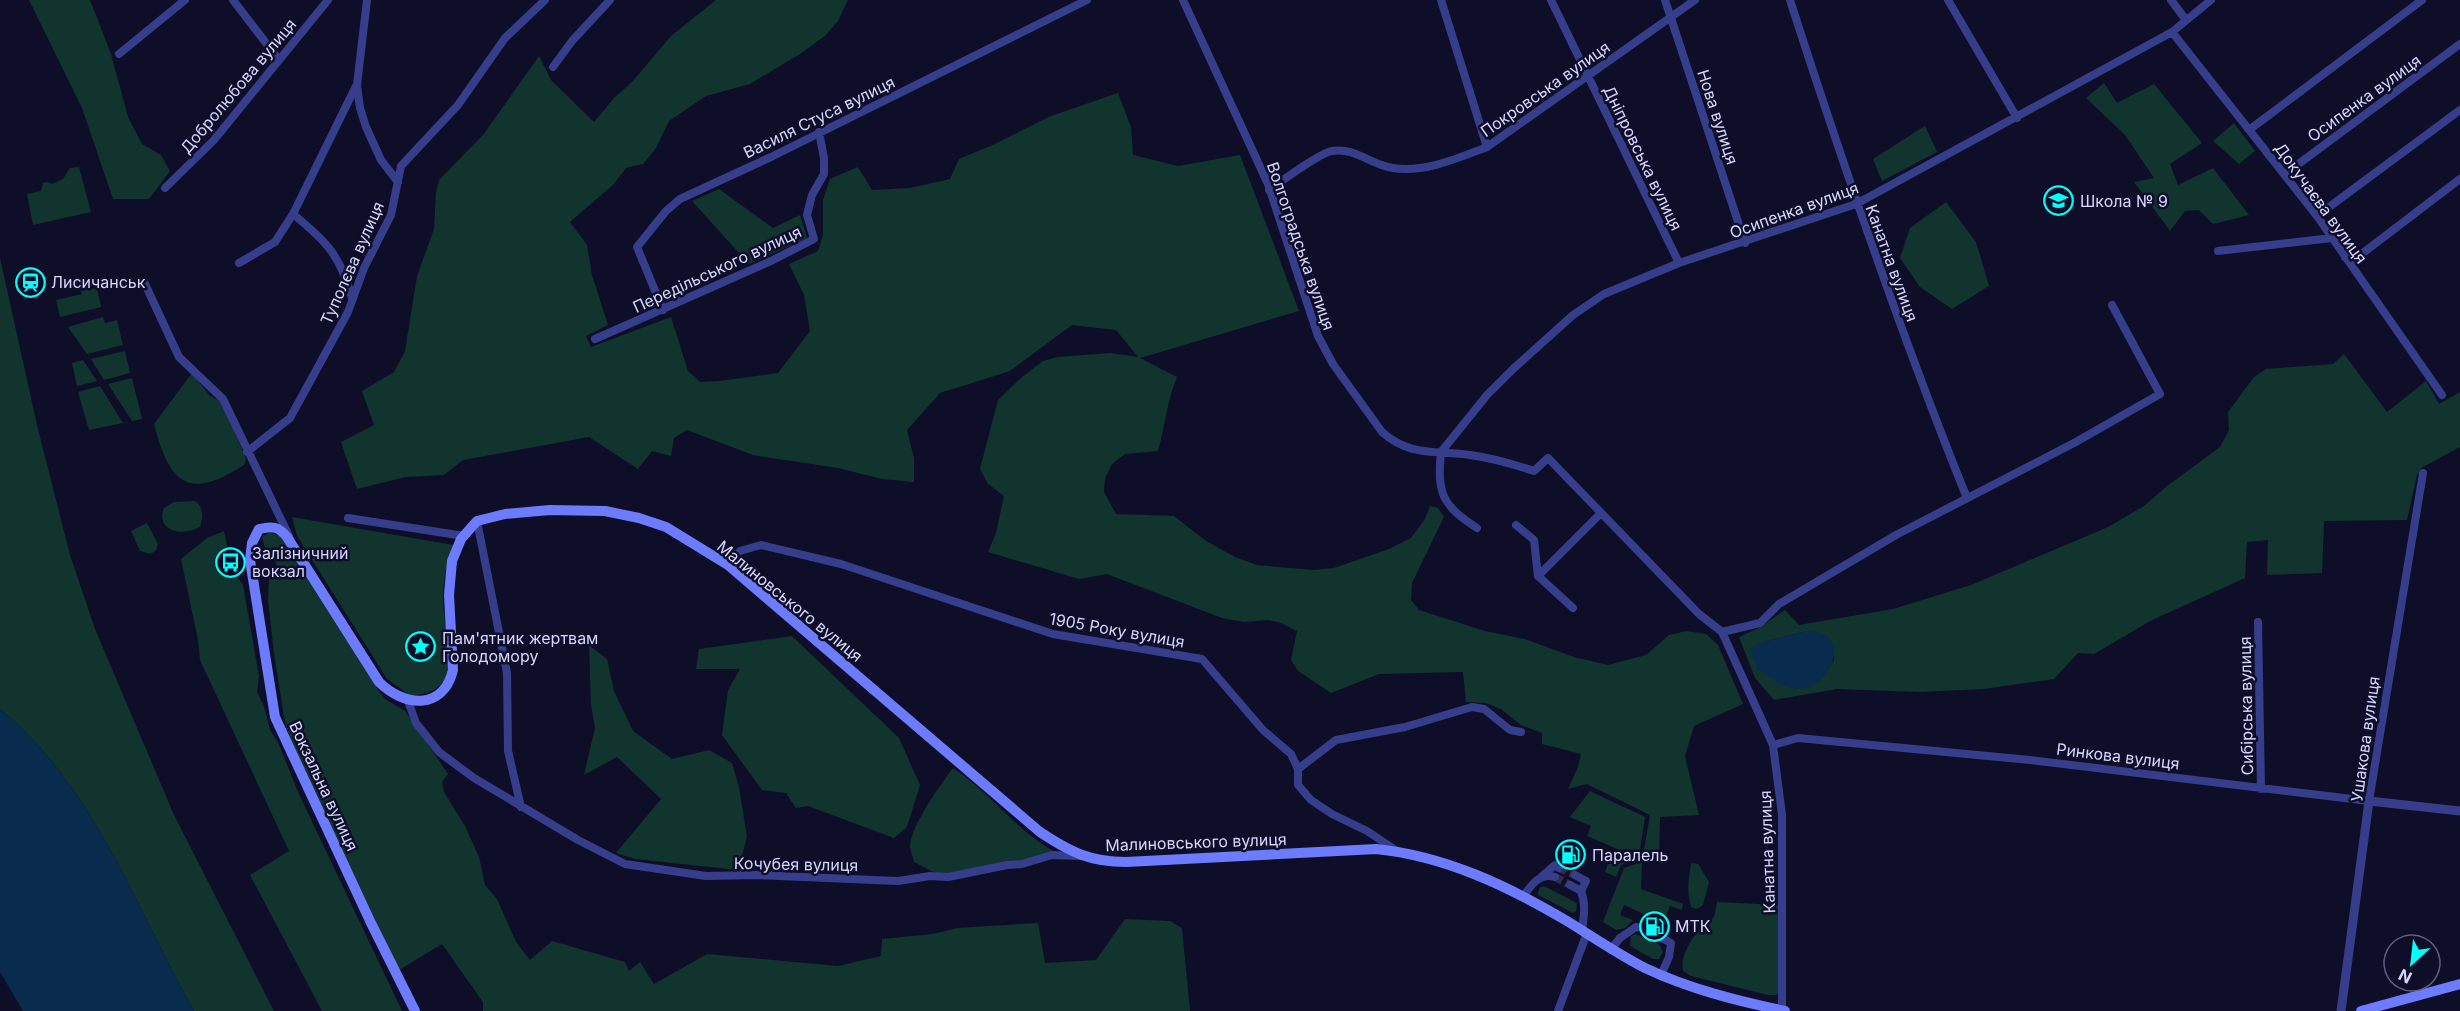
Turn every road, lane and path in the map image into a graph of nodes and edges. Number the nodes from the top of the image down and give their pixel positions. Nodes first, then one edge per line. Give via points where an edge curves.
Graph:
1 (185, 0) edge
2 (233, 0) edge
3 (328, 0) edge
4 (367, 0) edge
5 (545, 0) edge
6 (610, 0) edge
7 (1087, 0) edge
8 (1183, 0) edge
9 (1441, 0) edge
10 (1551, 0) edge
11 (1665, 0) edge
12 (1695, 0) edge
13 (1790, 0) edge
14 (1948, 0) edge
15 (2171, 0) edge
16 (2211, 0) edge
17 (2422, 0) edge
18 (1671, 17) junction
19 (2186, 20) junction
20 (2172, 32) junction
21 (2460, 44) edge
22 (119, 54) dead end
23 (279, 60) junction
24 (553, 67) dead end
25 (1588, 75) junction
26 (357, 85) junction
27 (2460, 110) edge
28 (2017, 118) junction
29 (2249, 130) junction
30 (819, 132) junction
31 (1487, 147) junction
32 (2285, 174) junction
33 (2460, 179) edge
34 (398, 182) junction
35 (165, 188) dead end
36 (1269, 190) junction
37 (1856, 204) junction
38 (293, 214) junction
39 (2317, 216) junction
40 (2332, 238) junction
41 (1745, 243) junction
42 (2218, 250) dead end
43 (2345, 257) junction
44 (239, 263) dead end
45 (1679, 263) junction
46 (145, 284) dead end
47 (352, 298) junction
48 (2112, 305) dead end
49 (663, 310) junction
50 (595, 339) dead end
51 (2442, 395) dead end
52 (247, 452) junction
53 (1441, 452) junction
54 (2423, 473) dead end
55 (1967, 498) junction
56 (1601, 513) junction
57 (348, 518) dead end
58 (477, 521) junction
59 (1516, 525) dead end
60 (1477, 528) dead end
61 (464, 536) junction
62 (295, 548) junction
63 (728, 565) junction
64 (1538, 576) junction
65 (1573, 608) dead end
66 (2258, 622) dead end
67 (1722, 632) junction
68 (408, 701) junction
69 (1521, 732) dead end
70 (1773, 745) junction
71 (1298, 769) junction
72 (2261, 789) junction
73 (2369, 801) junction
74 (521, 807) junction
75 (2460, 811) edge
76 (1397, 851) junction
77 (1082, 856) junction
78 (1559, 868) dead end
79 (1575, 875) tunnel mouth
80 (1555, 877) tunnel mouth
81 (1540, 878) junction
82 (1570, 885) tunnel mouth
83 (1581, 891) junction
84 (1523, 897) junction
85 (1584, 932) junction
86 (1612, 948) junction
87 (1661, 975) junction
88 (2460, 984) edge
89 (415, 1011) edge
90 (1558, 1011) edge
91 (1783, 1011) edge
92 (2342, 1011) edge
93 (2361, 1011) edge

1 - 22 street
2 - 23 street
3 - 23 street, Добролюбова вулиця
4 - 26 street
5 - 34 street, Туполєва вулиця via 505,38 458,105 401,166
6 - 24 street
7 - 30 street, Василя Стуса вулиця
8 - 36 street, Волгоградська вулиця
9 - 31 street
10 - 25 street, Дніпровська вулиця
11 - 18 street, Нова вулиця
12 - 18 street, Покровська вулиця
13 - 37 street, Канатна вулиця
14 - 28 street
15 - 19 street
16 - 19 street, Осипенка вулиця
17 - 29 street
18 - 25 street, Покровська вулиця
18 - 41 street, Нова вулиця
19 - 20 street, Осипенка вулиця
20 - 28 street, Осипенка вулиця
20 - 29 street, Докучаєва вулиця
21 - 32 street, Осипенка вулиця
23 - 35 street, Добролюбова вулиця via 214,140
25 - 31 street, Покровська вулиця
25 - 45 street, Дніпровська вулиця
26 - 34 street via 366,127 381,160
26 - 38 street
27 - 39 street
28 - 37 street, Осипенка вулиця
29 - 32 street, Докучаєва вулиця
30 - 49 street, Передільського вулиця via 824,174 812,195 807,215 814,239
30 - 49 street, Василя Стуса вулиця via 680,199 666,211 637,247
31 - 36 street, Покровська вулиця via 1409,169 1376,164 1347,150 1329,151
32 - 39 street, Докучаєва вулиця
33 - 43 street via 2355,259
34 - 47 street, Туполєва вулиця via 391,215
36 - 53 street, Волгоградська вулиця via 1329,359 1393,442 1405,448
37 - 41 street, Осипенка вулиця
37 - 55 street, Канатна вулиця
38 - 44 street via 275,242
38 - 47 street via 334,252
39 - 40 street, Докучаєва вулиця
40 - 42 street
40 - 43 street, Докучаєва вулиця
41 - 45 street, Осипенка вулиця
43 - 51 street, Докучаєва вулиця
45 - 53 street, Осипенка вулиця via 1604,294 1573,315 1487,395
46 - 52 street via 179,357 224,399
47 - 52 street, Туполєва вулиця via 290,418
48 - 55 street via 2160,394
49 - 50 street, Передільського вулиця
52 - 62 street
53 - 56 street, Канатна вулиця via 1506,462 1534,471 1548,458
53 - 60 street via 1438,484 1454,513
54 - 73 street, Ушакова вулиця
55 - 67 street via 1779,604 1760,623
56 - 64 street
56 - 67 street, Канатна вулиця via 1699,614
57 - 61 street
58 - 61 main road
58 - 63 main road, Малиновського вулиця via 550,510 605,511 666,527
58 - 74 street via 507,673 508,751
59 - 64 street via 1534,540
61 - 68 main road via 452,561 451,678 434,696
62 - 68 main road via 379,682
62 - 89 main road, Вокзальна вулиця via 280,529 259,529 250,560 276,717 370,923
63 - 71 street, 1905 Року вулиця via 740,551 761,545 841,564 1053,634 1202,659 1263,730 1291,754
63 - 77 main road, Малиновського вулиця via 1040,832
64 - 65 street
66 - 72 street, Сибірська вулиця
67 - 70 street, Канатна вулиця
68 - 74 street, Кочубея вулиця via 416,723 439,752
69 - 71 street via 1510,730 1484,709 1472,707 1405,727 1336,740
70 - 72 street, Ринкова вулиця via 1798,738 2030,760
70 - 91 street, Канатна вулиця via 1782,815
71 - 76 street, 1905 Року вулиця via 1299,786 1311,800
72 - 73 street, Ринкова вулиця
73 - 75 street, Ринкова вулиця
73 - 92 street, Ушакова вулиця
74 - 77 street, Кочубея вулиця via 625,864 706,876 898,881 948,877 1052,855
76 - 77 main road, Малиновського вулиця via 1126,862
76 - 84 main road, Малиновського вулиця via 1455,866
78 - 81 street via 1555,866
79 - 83 street via 1586,881
80 - 81 street
81 - 84 street
82 - 83 street
83 - 85 street
84 - 85 main road, Малиновського вулиця
85 - 86 main road, Малиновського вулиця
85 - 90 street
86 - 87 main road, Малиновського вулиця
86 - 87 street via 1636,927 1644,928 1671,943
87 - 91 main road, Малиновського вулиця via 1691,987
88 - 93 main road

